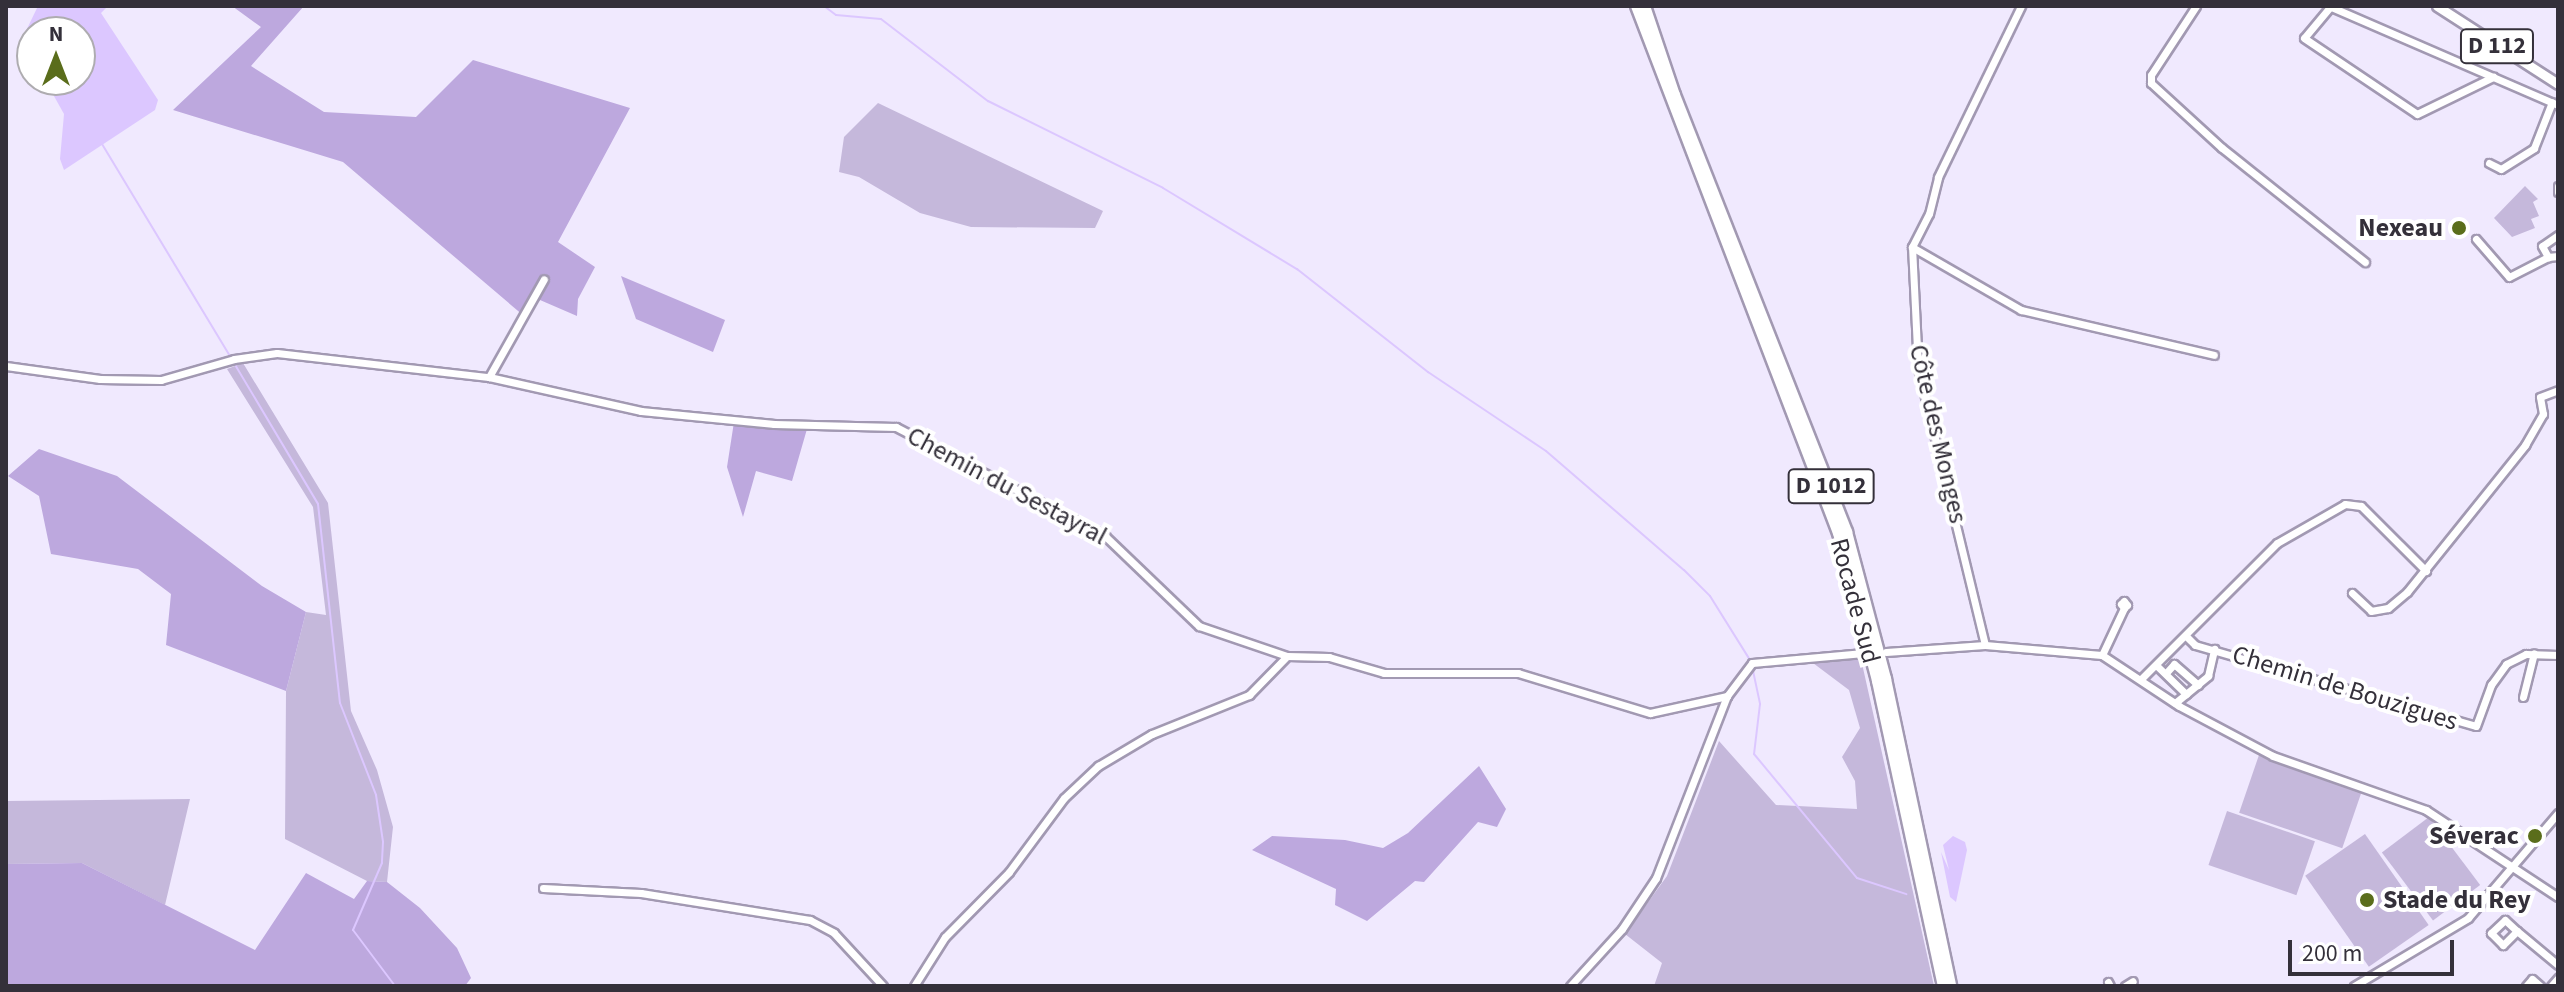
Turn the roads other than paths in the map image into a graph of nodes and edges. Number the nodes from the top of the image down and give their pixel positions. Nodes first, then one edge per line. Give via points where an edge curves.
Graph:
1 (1636, 6) edge
2 (1645, 6) edge
3 (2021, 6) edge
4 (2196, 6) edge
5 (2329, 6) edge
6 (2437, 6) edge
7 (2493, 77) junction
8 (2558, 84) edge
9 (2555, 104) edge
10 (2489, 163) dead end
11 (2558, 186) edge
12 (2558, 192) edge
13 (2558, 235) edge
14 (2476, 239) dead end
15 (1912, 247) junction
16 (2558, 256) edge
17 (2548, 257) junction
18 (2365, 262) dead end
19 (544, 279) dead end
20 (2214, 355) dead end
21 (6, 366) edge
22 (489, 377) junction
23 (2558, 390) edge
24 (2530, 395) dead end
25 (2540, 397) junction
26 (2426, 571) junction
27 (2352, 593) dead end
28 (2124, 608) dead end
29 (2187, 637) junction
30 (1985, 645) junction
31 (2214, 649) junction
32 (1886, 652) dead end
33 (1864, 653) dead end
34 (2534, 653) junction
35 (2102, 655) junction
36 (2558, 655) edge
37 (1287, 656) junction
38 (2156, 665) junction
39 (2166, 673) junction
40 (2141, 679) junction
41 (2198, 685) junction
42 (2186, 694) junction
43 (1727, 696) junction
44 (2523, 697) dead end
45 (2175, 703) junction
46 (2558, 814) edge
47 (2514, 867) junction
48 (543, 888) dead end
49 (2558, 896) edge
50 (2517, 931) dead end
51 (2558, 965) edge
52 (2558, 978) edge
53 (2133, 981) dead end
54 (883, 986) edge
55 (914, 986) edge
56 (1570, 986) edge
57 (1943, 986) edge
58 (1951, 986) edge
59 (2125, 986) edge
60 (2355, 986) edge
61 (2526, 986) edge
62 (2540, 986) edge
63 (2551, 986) edge

1 - 57 highway, Rocade Sud / D 1012 via 1838,533 1877,681
2 - 58 highway, Rocade Sud / D 1012 via 1847,532 1886,679
3 - 15 street, Côte des Monges via 1938,177 1929,214
4 - 18 street via 2151,75 2151,83 2222,148
5 - 7 street
5 - 7 street via 2304,38 2417,114
6 - 8 main road, D 112
7 - 9 street
9 - 10 street via 2534,148 2501,169
11 - 12 street
13 - 17 street via 2543,242
14 - 17 street via 2509,277
15 - 20 street via 2021,310
15 - 30 street, Côte des Monges via 1918,369
16 - 17 street
19 - 22 street
21 - 22 street, Chemin du Sestayral via 151,381 277,353
22 - 37 street, Chemin du Sestayral via 629,410 774,424 896,427 1105,536 1199,626
23 - 25 street
24 - 25 street
25 - 26 street via 2543,414 2536,429
26 - 27 street via 2388,608 2368,610
26 - 29 street via 2361,506 2345,504 2277,543
28 - 35 street
29 - 31 street, Chemin de Bouzigues
29 - 38 street
30 - 32 street
30 - 35 street
31 - 34 street, Chemin de Bouzigues via 2476,726 2498,673 2514,659
31 - 41 street via 2210,672
33 - 43 street via 1751,663
34 - 36 street
34 - 44 street
35 - 40 street
37 - 43 street, Chemin du Sestayral via 1329,657 1409,676 1518,673 1650,713
37 - 55 street via 1249,695 1123,748 1086,776 1009,872 939,945
38 - 39 street
38 - 40 street
39 - 41 street via 2174,664
39 - 42 street
40 - 45 street
41 - 42 street
42 - 45 street
43 - 56 street via 1656,878 1622,929
45 - 47 street via 2286,762 2426,810
46 - 47 street
47 - 49 street
47 - 60 street via 2460,925
48 - 54 street via 641,893 810,920 834,933
50 - 51 street
52 - 63 street
53 - 59 street
61 - 62 street via 2532,979

